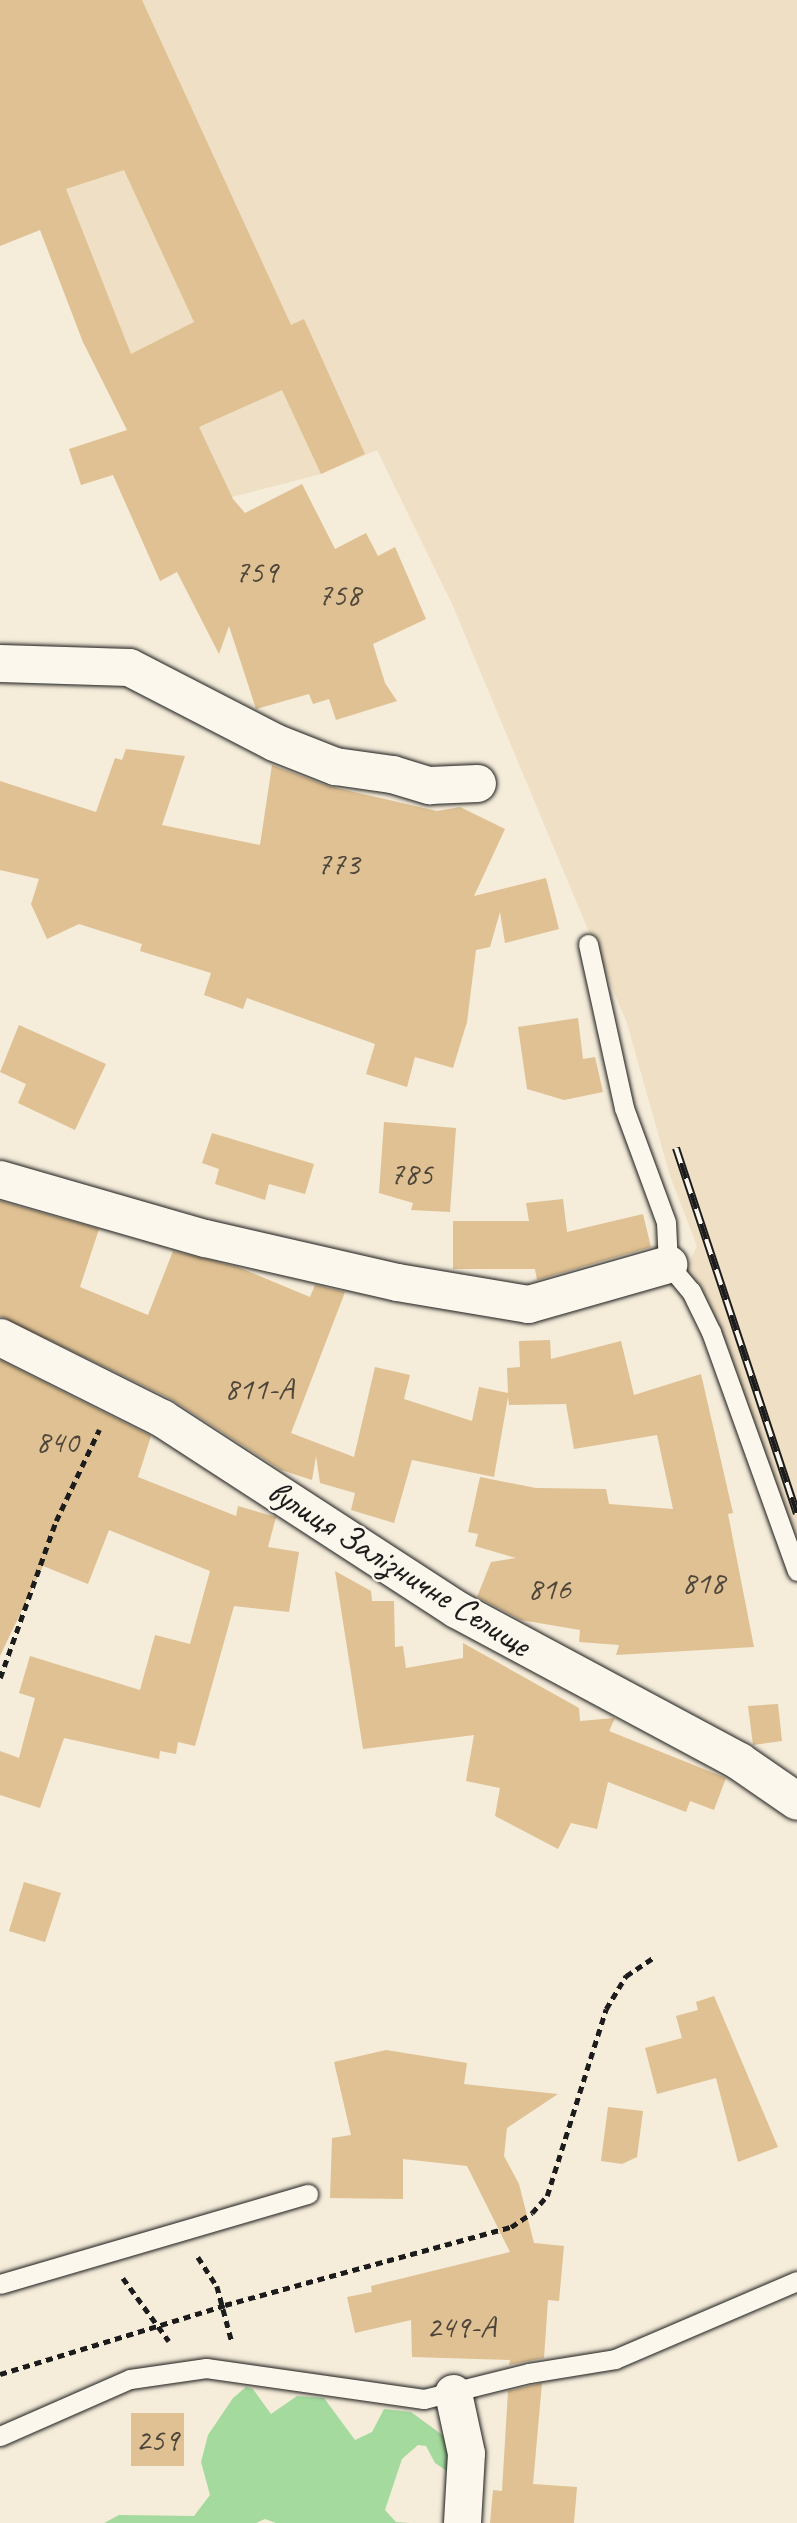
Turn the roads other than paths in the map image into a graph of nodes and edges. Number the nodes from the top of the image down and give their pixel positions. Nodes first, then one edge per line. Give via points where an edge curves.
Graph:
1 (0, 663) edge
2 (477, 783) dead end
3 (588, 944) dead end
4 (0, 1179) edge
5 (668, 1264) junction
6 (0, 1337) edge
7 (797, 1571) edge
8 (797, 1801) edge
9 (308, 2194) dead end
10 (797, 2281) edge
11 (0, 2284) edge
12 (453, 2393) junction
13 (0, 2436) edge
14 (462, 2523) edge

1 - 2 street via 129,667 274,742 335,766 393,774 429,785
3 - 5 lane via 624,1108 666,1222
4 - 5 street via 205,1238 397,1283 528,1304
5 - 7 lane via 691,1291 711,1332
6 - 8 street, вулиця Залізничне Селище via 162,1418 456,1609 739,1761
9 - 11 lane
10 - 12 lane via 615,2359 529,2373
12 - 13 lane via 424,2399 387,2396 206,2368 130,2379
12 - 14 street via 466,2453

